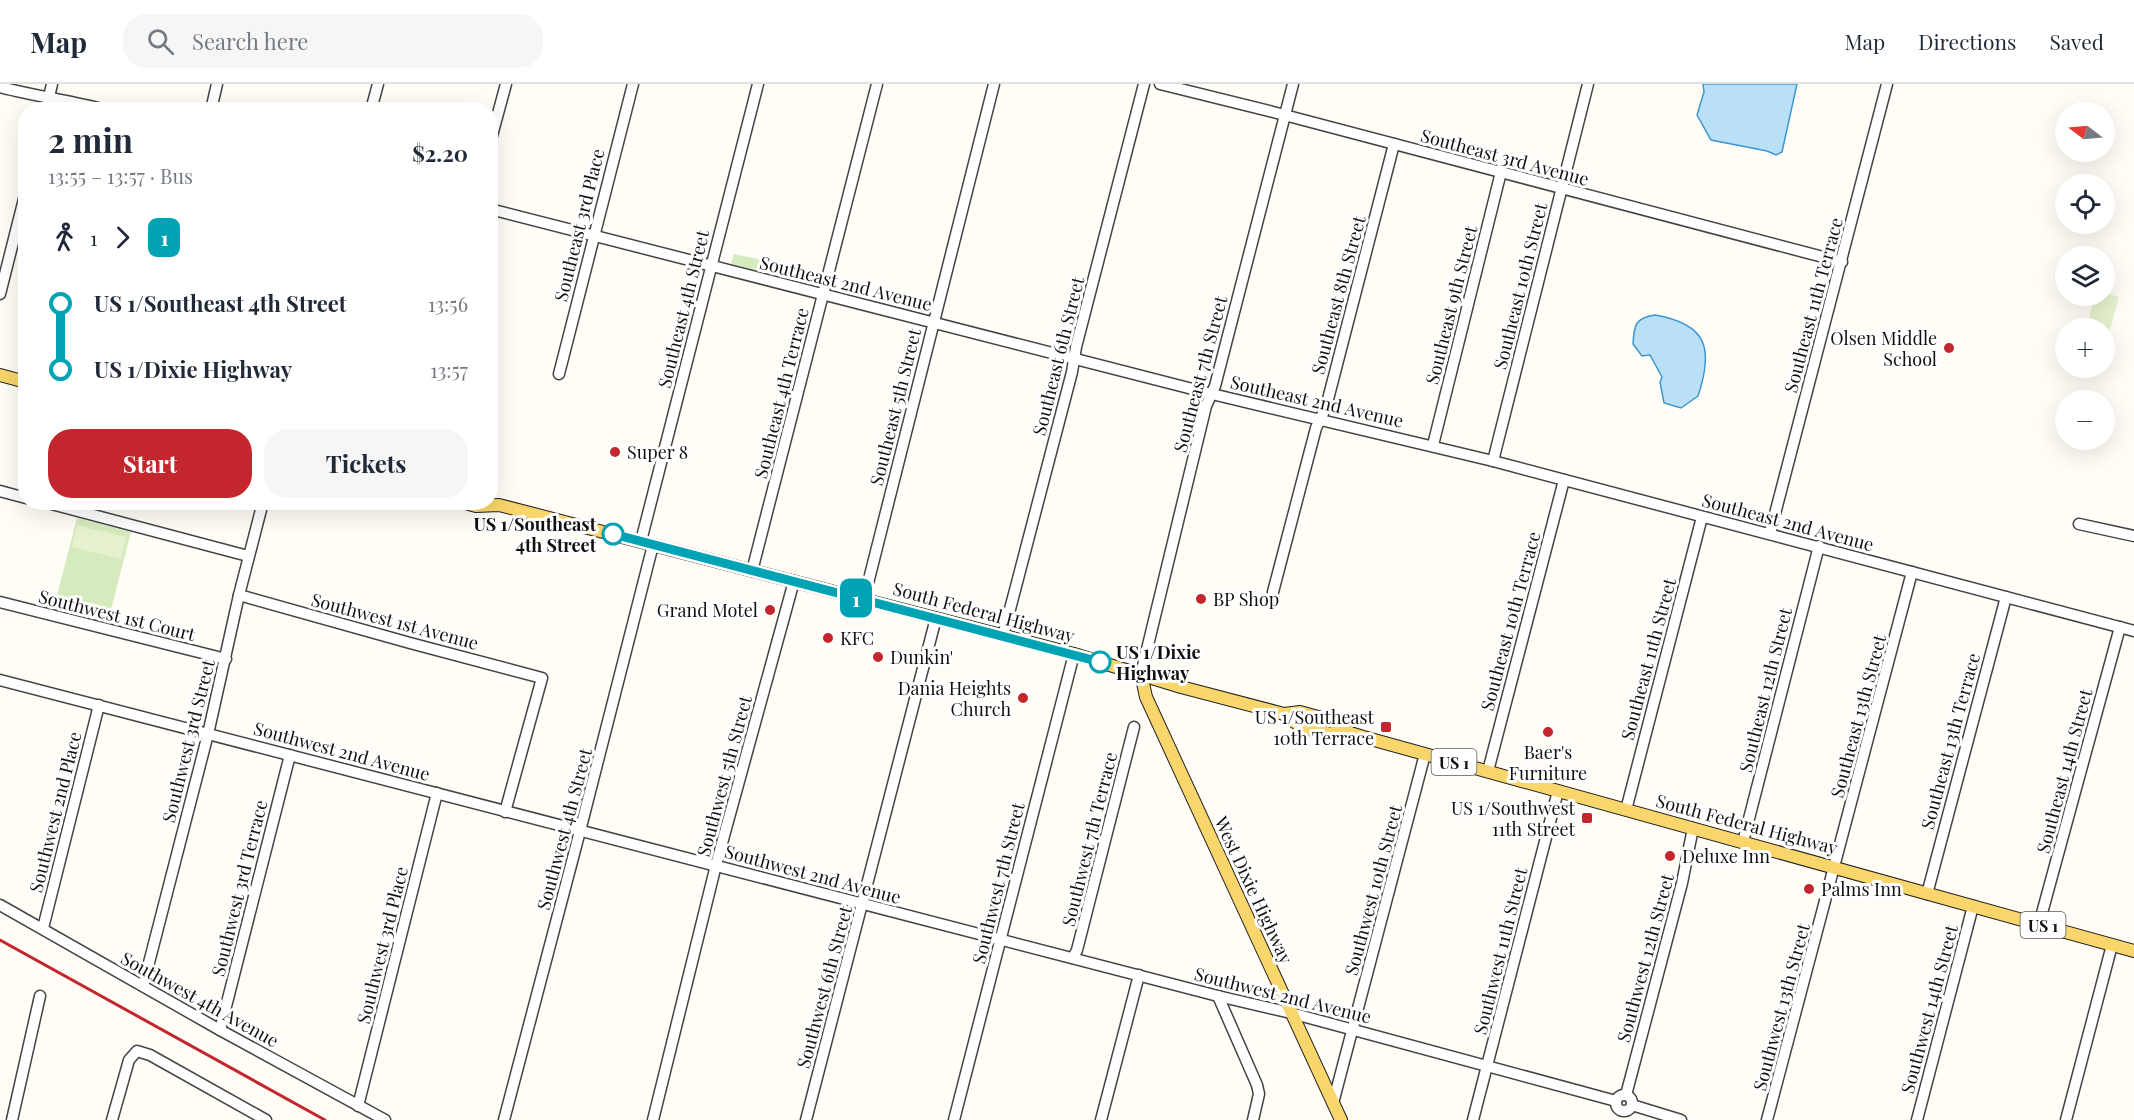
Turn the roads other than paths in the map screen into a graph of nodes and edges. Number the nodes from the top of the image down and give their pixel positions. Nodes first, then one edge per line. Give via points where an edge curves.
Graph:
1 (52, 84) edge
2 (217, 84) edge
3 (378, 84) edge
4 (506, 84) edge
5 (633, 84) edge
6 (758, 84) edge
7 (877, 84) edge
8 (994, 84) edge
9 (1144, 84) edge
10 (1160, 84) edge
11 (1293, 84) edge
12 (1588, 84) edge
13 (1887, 84) edge
14 (0, 87) edge
15 (49, 98) junction
16 (48, 102) edge
17 (76, 102) edge
18 (213, 102) edge
19 (373, 102) edge
20 (498, 114) edge
21 (1285, 115) junction
22 (1394, 144) junction
23 (1501, 172) junction
24 (1562, 189) junction
25 (498, 211) edge
26 (18, 217) edge
27 (593, 235) junction
28 (1842, 262) junction
29 (711, 266) junction
30 (3, 267) edge
31 (0, 294) edge
32 (824, 294) junction
33 (934, 323) junction
34 (1074, 359) junction
35 (559, 374) dead end
36 (0, 375) edge
37 (18, 380) edge
38 (1212, 394) junction
39 (1320, 419) junction
40 (1433, 445) junction
41 (1493, 461) junction
42 (1564, 480) junction
43 (0, 491) edge
44 (18, 496) edge
45 (498, 503) edge
46 (74, 510) edge
47 (261, 510) edge
48 (1702, 517) junction
49 (2079, 524) dead end
50 (1770, 533) junction
51 (2134, 536) edge
52 (647, 543) junction
53 (1819, 546) junction
54 (249, 556) junction
55 (752, 571) junction
56 (1912, 572) junction
57 (794, 581) junction
58 (1273, 592) dead end
59 (239, 595) junction
60 (2006, 597) junction
61 (864, 599) junction
62 (0, 602) edge
63 (936, 618) junction
64 (2120, 627) junction
65 (2134, 631) edge
66 (1003, 636) junction
67 (1074, 654) junction
68 (226, 659) junction
69 (1141, 674) junction
70 (0, 680) edge
71 (99, 705) junction
72 (1134, 728) dead end
73 (208, 734) junction
74 (1425, 754) junction
75 (290, 755) junction
76 (1488, 771) junction
77 (1558, 791) junction
78 (437, 793) junction
79 (1626, 810) junction
80 (505, 812) junction
81 (1693, 828) junction
82 (580, 831) junction
83 (1743, 842) junction
84 (716, 865) junction
85 (1835, 867) junction
86 (1927, 894) junction
87 (863, 904) junction
88 (0, 905) edge
89 (1973, 906) junction
90 (2039, 924) junction
91 (43, 928) junction
92 (1001, 940) junction
93 (2112, 945) junction
94 (2134, 951) edge
95 (1073, 958) junction
96 (1139, 975) junction
97 (142, 986) junction
98 (40, 996) dead end
99 (1218, 996) junction
100 (1291, 1013) junction
101 (219, 1030) junction
102 (1353, 1030) junction
103 (1487, 1067) junction
104 (1333, 1103) junction
105 (358, 1106) junction
106 (1623, 1106) edge
107 (12, 1120) edge
108 (112, 1120) edge
109 (266, 1120) edge
110 (385, 1120) edge
111 (504, 1120) edge
112 (652, 1120) edge
113 (806, 1120) edge
114 (954, 1120) edge
115 (1101, 1120) edge
116 (1254, 1120) edge
117 (1341, 1120) edge
118 (1473, 1120) edge
119 (1681, 1120) edge
120 (1767, 1120) edge
121 (1917, 1120) edge
122 (2066, 1120) edge

1 - 15 street
2 - 18 street
3 - 19 street
4 - 20 street
5 - 27 street, Southeast 3rd Place
6 - 29 street, Southeast 4th Street
7 - 32 street, Southeast 4th Terrace
8 - 33 street, Southeast 5th Street
9 - 34 street, Southeast 6th Street
10 - 21 street, Southeast 3rd Avenue
11 - 21 street, Southeast 7th Street
12 - 24 street, Southeast 10th Street
13 - 28 street, Southeast 11th Terrace
14 - 15 street
15 - 16 street
15 - 17 street
21 - 22 street, Southeast 3rd Avenue
21 - 38 street, Southeast 7th Street
22 - 23 street, Southeast 3rd Avenue
22 - 39 street, Southeast 8th Street
23 - 24 street, Southeast 3rd Avenue
23 - 40 street, Southeast 9th Street
24 - 28 street, Southeast 3rd Avenue
24 - 41 street, Southeast 10th Street
25 - 27 street, Southeast 2nd Avenue
26 - 30 street
27 - 29 street, Southeast 2nd Avenue
27 - 35 street, Southeast 3rd Place
28 - 50 street, Southeast 11th Terrace
29 - 32 street, Southeast 2nd Avenue
29 - 52 street, Southeast 4th Street
30 - 31 street
32 - 33 street, Southeast 2nd Avenue
32 - 55 street, Southeast 4th Terrace
33 - 34 street, Southeast 2nd Avenue
33 - 61 street, Southeast 5th Street
34 - 38 street, Southeast 2nd Avenue
34 - 66 street, Southeast 6th Street
36 - 37 main road
38 - 39 street, Southeast 2nd Avenue
38 - 69 street, Southeast 7th Street
39 - 40 street, Southeast 2nd Avenue
39 - 58 street, Southeast 8th Street
40 - 41 street, Southeast 2nd Avenue
41 - 42 street, Southeast 2nd Avenue
42 - 48 street, Southeast 2nd Avenue
42 - 76 street, Southeast 10th Terrace
43 - 44 street
45 - 52 main road, South Federal Highway / US 1
46 - 54 street
47 - 54 street, Southwest 3rd Street
48 - 50 street, Southeast 2nd Avenue
48 - 79 street, Southeast 11th Street
49 - 51 street
50 - 53 street, Southeast 2nd Avenue
52 - 55 main road, South Federal Highway / US 1
52 - 82 street, Southwest 4th Street
53 - 56 street, Southeast 2nd Avenue
53 - 83 street, Southeast 12th Street
54 - 59 street, Southwest 3rd Street
55 - 57 main road, South Federal Highway / US 1
56 - 60 street, Southeast 2nd Avenue
56 - 85 street, Southeast 13th Street
57 - 61 main road, South Federal Highway / US 1
57 - 84 street, Southwest 5th Street
59 - 68 street, Southwest 3rd Street
59 - 80 street, Southwest 1st Avenue via 542,678
60 - 64 street, Southeast 2nd Avenue
60 - 86 street, Southeast 13th Terrace
61 - 63 main road, South Federal Highway / US 1
62 - 68 street, Southwest 1st Court
63 - 66 main road, South Federal Highway / US 1
63 - 87 street, Southwest 6th Street
64 - 65 street, Southeast 2nd Avenue
64 - 90 street, Southeast 14th Street
66 - 67 main road, South Federal Highway / US 1
67 - 69 main road, South Federal Highway / US 1
67 - 92 street, Southwest 7th Street
68 - 73 street, Southwest 3rd Street
69 - 74 main road, South Federal Highway / US 1 via 1284,714 1297,726 1331,735 1350,733
69 - 100 main road, West Dixie Highway via 1146,697
70 - 71 street, Southwest 2nd Avenue
71 - 73 street, Southwest 2nd Avenue
71 - 91 street, Southwest 2nd Place
72 - 95 street, Southwest 7th Terrace
73 - 75 street, Southwest 2nd Avenue
73 - 97 street, Southwest 3rd Street
74 - 76 main road, South Federal Highway / US 1
74 - 102 street, Southwest 10th Street
75 - 78 street, Southwest 2nd Avenue
75 - 101 street, Southwest 3rd Terrace
76 - 77 main road, South Federal Highway / US 1
77 - 79 main road, South Federal Highway / US 1
77 - 103 street, Southwest 11th Street
78 - 80 street, Southwest 2nd Avenue
78 - 105 street, Southwest 3rd Place
79 - 81 main road, South Federal Highway / US 1
80 - 82 street, Southwest 2nd Avenue
81 - 83 main road, South Federal Highway / US 1
81 - 106 street, Southwest 12th Street
82 - 84 street, Southwest 2nd Avenue
82 - 111 street, Southwest 4th Street
83 - 85 main road, South Federal Highway / US 1
84 - 87 street, Southwest 2nd Avenue
84 - 112 street, Southwest 5th Street
85 - 86 main road, South Federal Highway / US 1
85 - 120 street, Southwest 13th Street
86 - 89 main road, South Federal Highway / US 1
87 - 92 street, Southwest 2nd Avenue
87 - 113 street, Southwest 6th Street
88 - 91 street, Southwest 4th Avenue
89 - 90 main road, South Federal Highway / US 1
89 - 121 street, Southwest 14th Street
90 - 93 main road, South Federal Highway / US 1
91 - 97 street, Southwest 4th Avenue
92 - 95 street, Southwest 2nd Avenue
92 - 114 street, Southwest 7th Street
93 - 94 main road, South Federal Highway / US 1
93 - 122 street
95 - 96 street, Southwest 2nd Avenue
96 - 99 street, Southwest 2nd Avenue
96 - 115 street
97 - 101 street, Southwest 4th Avenue
98 - 107 street
99 - 100 street, Southwest 2nd Avenue
99 - 116 street via 1257,1085
100 - 102 street, Southwest 2nd Avenue
100 - 104 main road, West Dixie Highway
101 - 105 street, Southwest 4th Avenue
102 - 103 street, Southwest 2nd Avenue
102 - 104 street, Southwest 10th Street
103 - 106 street, Southwest 2nd Avenue
103 - 118 street, Southwest 11th Street
104 - 117 main road, West Dixie Highway
105 - 110 street, Southwest 4th Avenue
106 - 119 street, Southwest 2nd Avenue
108 - 109 street via 129,1060 137,1051

